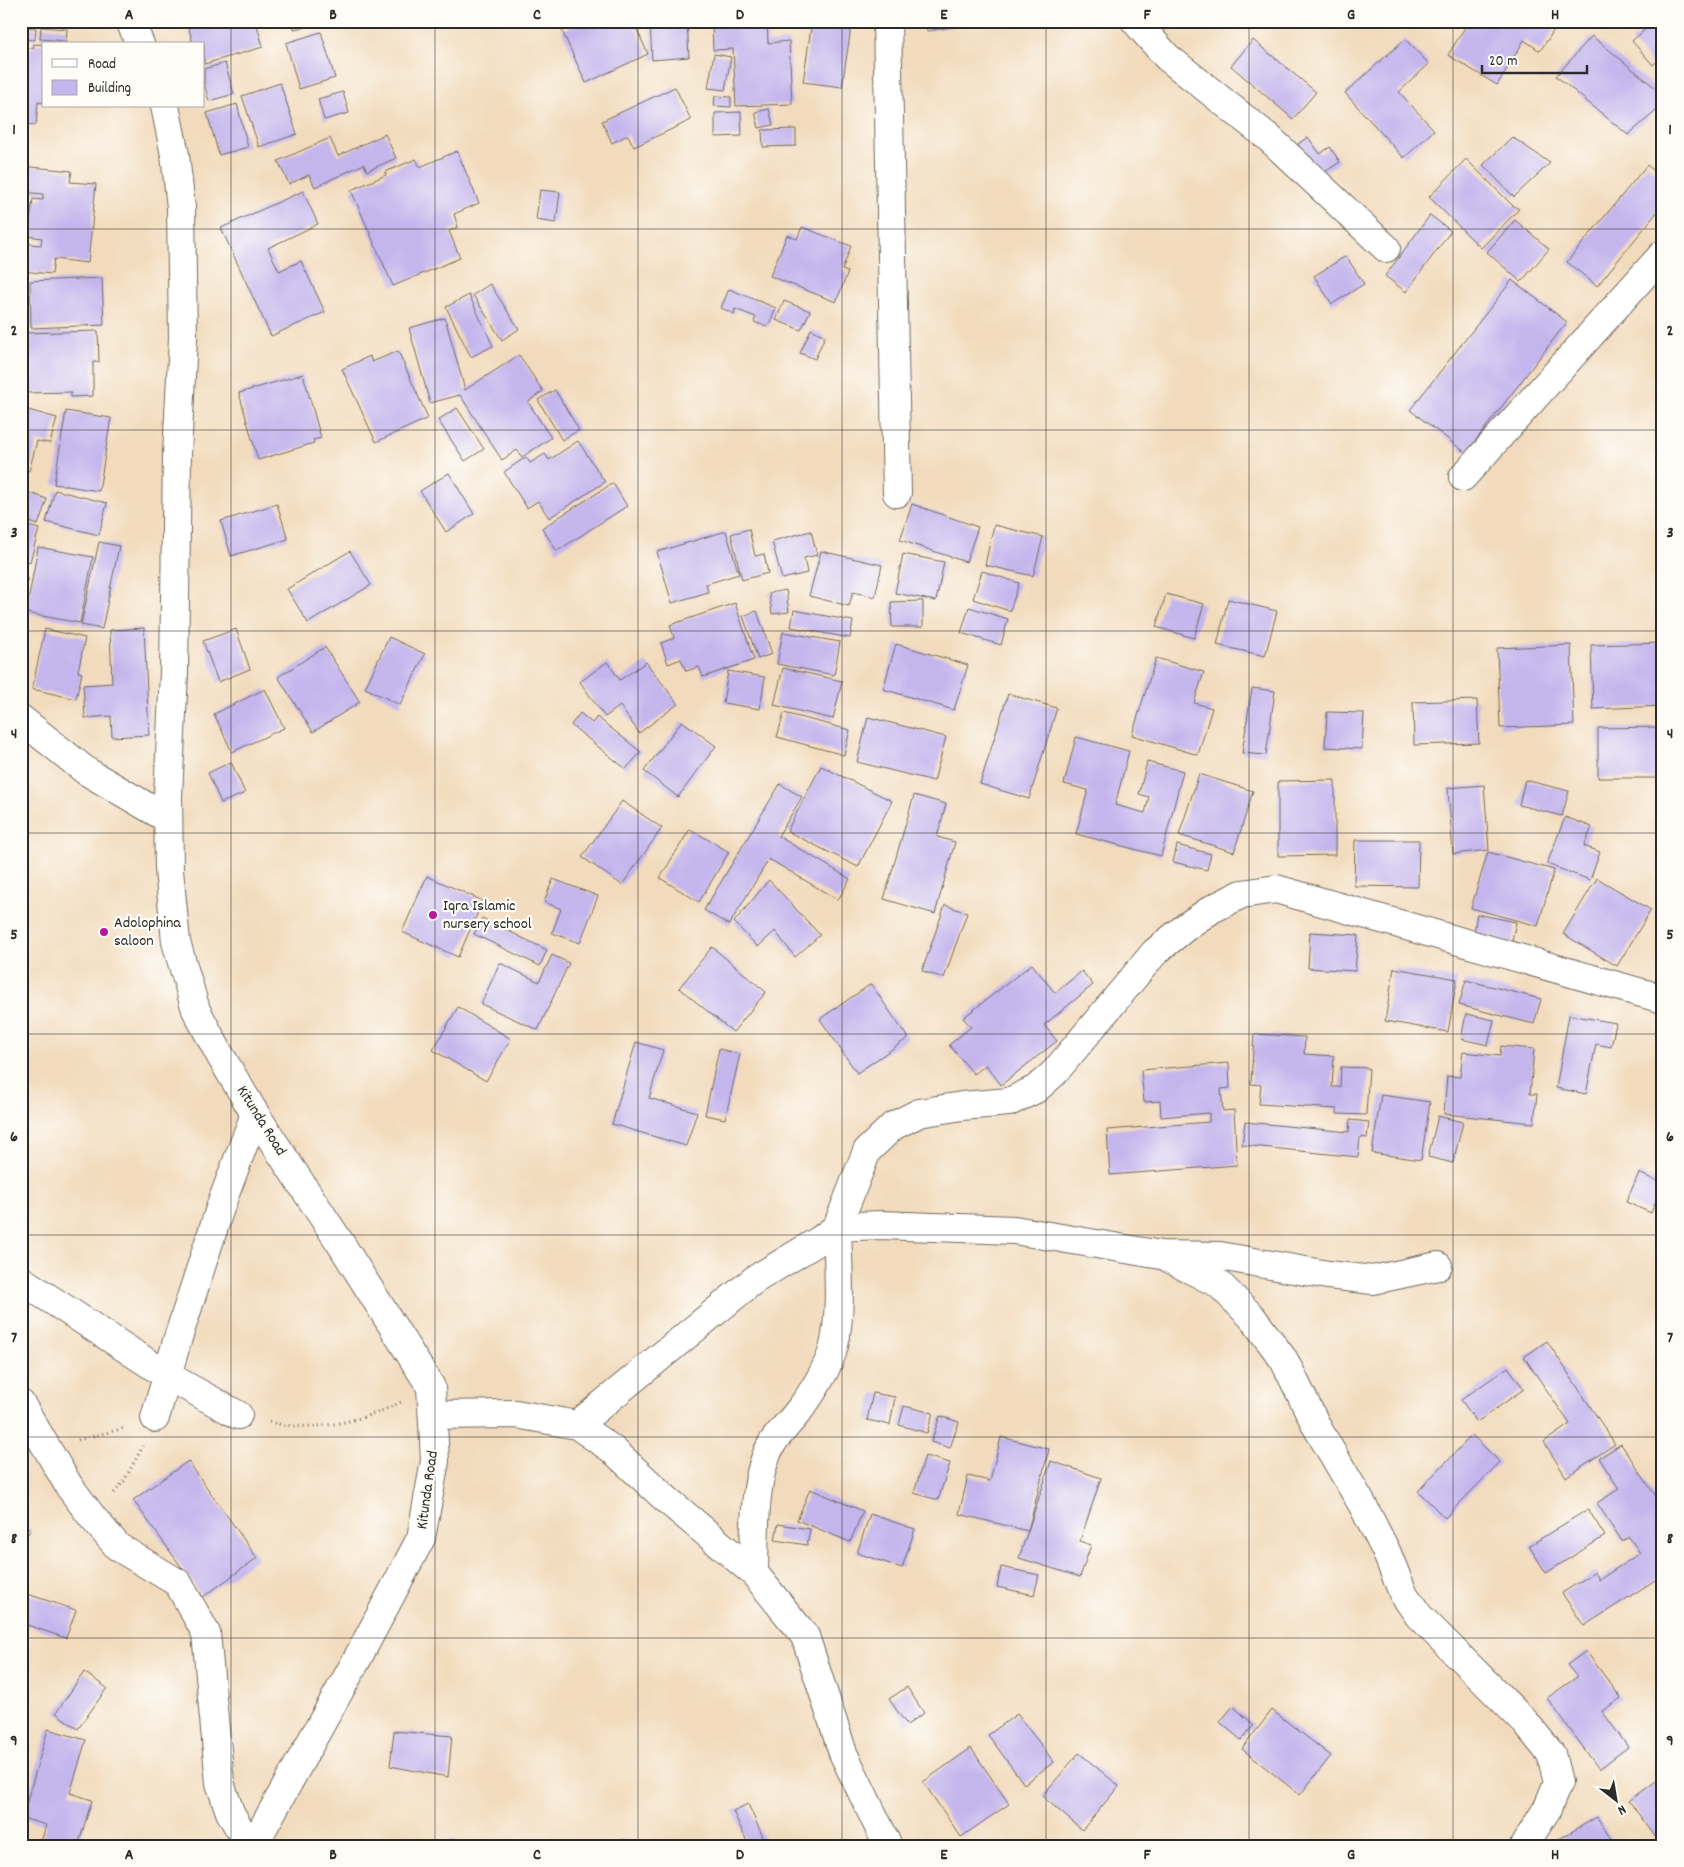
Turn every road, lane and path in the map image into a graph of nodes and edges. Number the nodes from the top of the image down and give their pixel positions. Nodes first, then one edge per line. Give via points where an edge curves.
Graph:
1 (130, 21) edge
2 (887, 21) edge
3 (1135, 21) edge
4 (139, 42) edge
5 (165, 108) edge
6 (1386, 248) dead end
7 (1663, 254) edge
8 (1463, 476) dead end
9 (897, 493) dead end
10 (21, 718) edge
11 (168, 819) junction
12 (1663, 999) edge
13 (255, 1114) junction
14 (837, 1227) junction
15 (1161, 1255) junction
16 (1438, 1266) dead end
17 (21, 1280) edge
18 (168, 1376) junction
19 (21, 1404) edge
20 (238, 1415) dead end
21 (433, 1415) junction
22 (156, 1418) joint
23 (577, 1425) junction
24 (93, 1518) junction
25 (754, 1573) junction
26 (249, 1846) edge
27 (256, 1846) edge
28 (888, 1846) edge
29 (1524, 1846) edge

1 - 4 street
2 - 9 street
3 - 6 street via 1167,57 1269,138
5 - 11 street, Kitunda Road via 181,207 183,338
7 - 8 street
10 - 11 street via 86,771
11 - 13 street, Kitunda Road via 176,942 196,1010
12 - 14 street via 1276,889 1242,894 1212,908 1155,952 1054,1073 1036,1089 1009,1102 919,1113 893,1126 868,1151
13 - 18 street via 222,1202
13 - 21 street, Kitunda Road via 431,1387
14 - 15 street via 880,1225 1014,1230
14 - 23 street via 754,1280
14 - 25 street via 838,1318 834,1347 800,1410 773,1443 763,1467 756,1509
15 - 16 street via 1220,1256 1373,1280
15 - 29 street via 1219,1284 1252,1317 1284,1360 1318,1429 1362,1504 1403,1593 1419,1616 1525,1722 1551,1754 1558,1782 1547,1809
17 - 18 street
18 - 20 street
18 - 22 street
19 - 24 street via 69,1486
21 - 23 street via 516,1414
21 - 27 street, Kitunda Road via 435,1461 421,1538
22 - 24 path via 124,1481
23 - 25 street via 613,1450
24 - 26 street via 118,1547 178,1583 206,1633 220,1783 230,1812
25 - 28 street via 805,1636 843,1753

